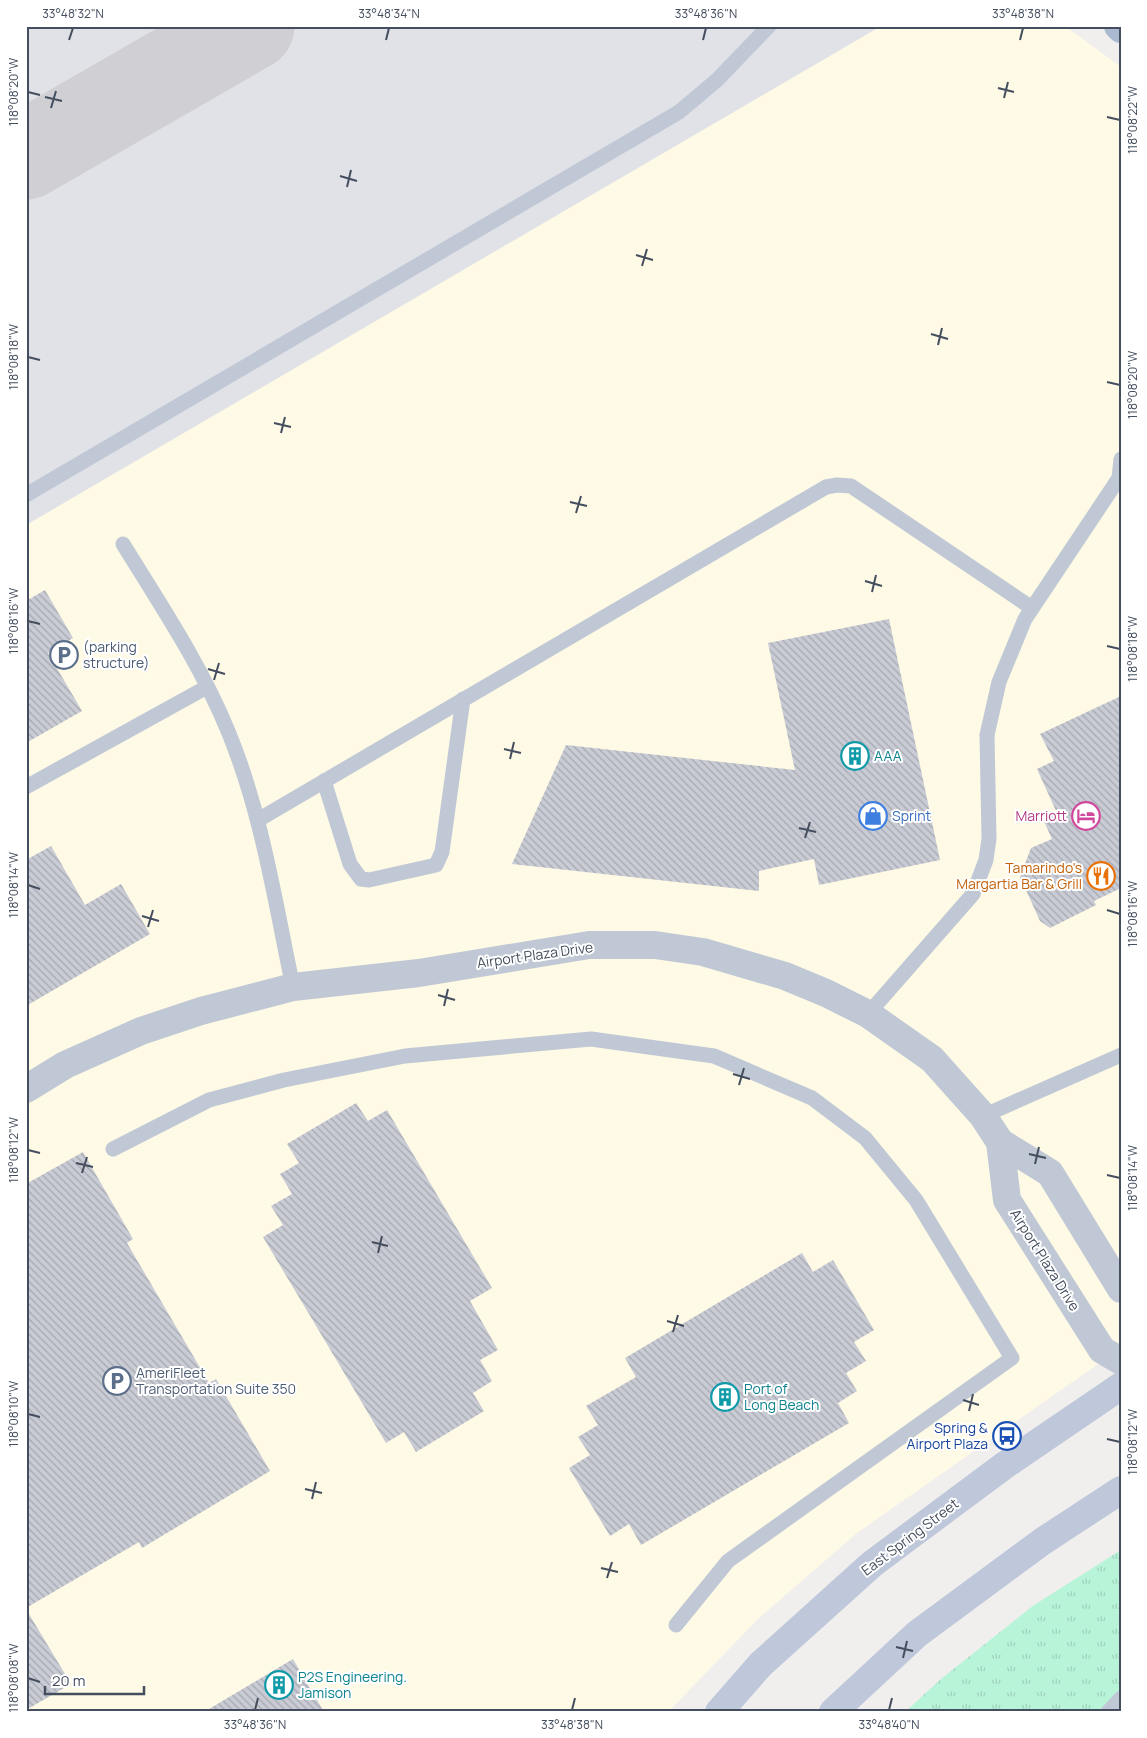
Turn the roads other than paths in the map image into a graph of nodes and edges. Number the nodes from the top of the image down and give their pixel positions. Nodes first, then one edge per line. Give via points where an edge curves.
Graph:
1 (769, 26) edge
2 (1121, 459) edge
3 (26, 495) edge
4 (122, 544) dead end
5 (1032, 608) junction
6 (207, 687) junction
7 (463, 699) junction
8 (324, 781) junction
9 (26, 787) edge
10 (258, 820) junction
11 (293, 987) junction
12 (868, 1014) junction
13 (1121, 1055) edge
14 (26, 1088) edge
15 (983, 1116) junction
16 (1000, 1142) junction
17 (113, 1149) dead end
18 (1121, 1289) edge
19 (1121, 1362) edge
20 (1121, 1386) edge
21 (1121, 1490) edge
22 (676, 1625) dead end
23 (1121, 1698) edge
24 (719, 1712) edge
25 (833, 1712) edge
26 (1108, 1712) edge

1 - 3 lane via 718,80 679,112
2 - 5 lane via 1119,478
4 - 6 lane
5 - 7 lane via 851,486 837,485 814,493
5 - 12 lane via 999,682 987,735 989,840 986,860 973,894
6 - 9 lane
6 - 10 lane via 228,732
7 - 8 lane
7 - 8 lane via 442,852 436,866 369,880 360,879 350,864
8 - 10 lane
10 - 11 lane
11 - 12 street, Airport Plaza Drive via 419,973 589,945 655,944 703,952 755,966 826,993
11 - 14 street, Airport Plaza Drive via 141,1030 65,1065
12 - 15 street, Airport Plaza Drive via 932,1059
13 - 15 lane
15 - 16 street, Airport Plaza Drive
16 - 18 street, Airport Plaza Drive via 1050,1173
16 - 19 street, Airport Plaza Drive via 1008,1200 1102,1350
17 - 22 lane via 209,1100 284,1080 405,1056 591,1039 714,1056 812,1098 865,1138 916,1200 1012,1358 728,1561
20 - 24 main road, East Spring Street via 1005,1465 872,1564 761,1664
21 - 25 main road via 1043,1541 917,1634
23 - 26 lane

